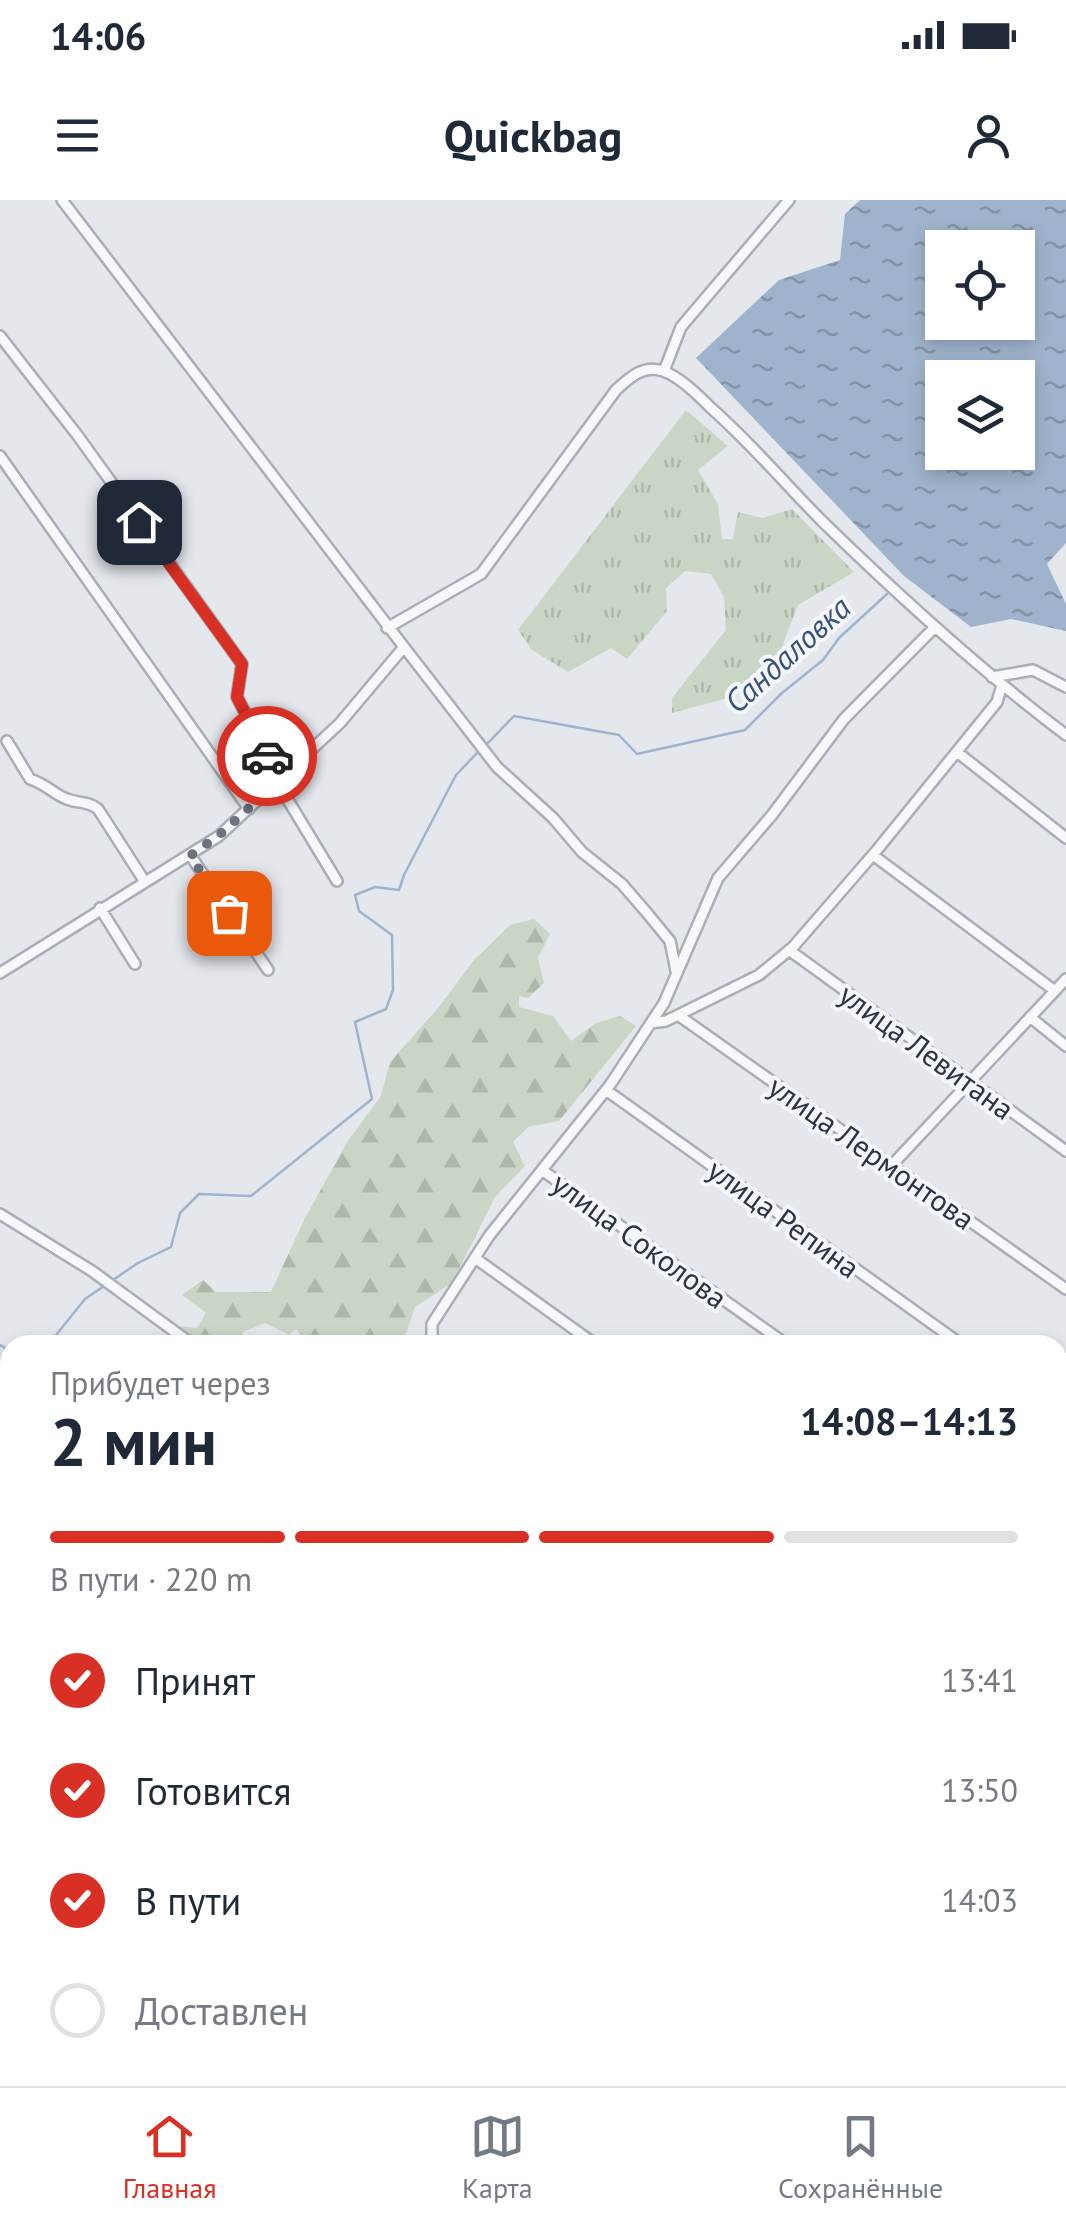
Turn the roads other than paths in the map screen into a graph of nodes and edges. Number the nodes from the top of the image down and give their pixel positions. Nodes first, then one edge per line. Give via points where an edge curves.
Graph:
1 (62, 200) edge
2 (789, 200) edge
3 (0, 336) edge
4 (664, 371) junction
5 (0, 456) edge
6 (935, 627) junction
7 (387, 628) junction
8 (404, 647) junction
9 (992, 677) junction
10 (1002, 685) junction
11 (1066, 687) edge
12 (1066, 735) edge
13 (8, 741) dead end
14 (957, 752) junction
15 (279, 781) junction
16 (249, 809) junction
17 (1066, 838) edge
18 (873, 855) junction
19 (190, 856) junction
20 (337, 881) dead end
21 (145, 882) junction
22 (100, 908) junction
23 (789, 950) junction
24 (136, 964) dead end
25 (268, 970) dead end
26 (0, 973) edge
27 (677, 974) junction
28 (1066, 979) edge
29 (1055, 991) junction
30 (678, 1015) junction
31 (1030, 1017) junction
32 (651, 1022) junction
33 (1066, 1046) edge
34 (970, 1082) junction
35 (606, 1090) junction
36 (1066, 1151) edge
37 (892, 1165) junction
38 (542, 1170) junction
39 (0, 1214) edge
40 (475, 1258) junction
41 (1066, 1289) edge
42 (179, 1335) edge
43 (432, 1335) edge
44 (582, 1335) edge
45 (773, 1335) edge
46 (948, 1335) edge

1 - 7 street
2 - 4 street via 681,326
3 - 15 street via 242,664 237,697
4 - 6 street via 746,439
4 - 7 street via 637,372 616,390 480,574
5 - 16 street
6 - 9 street
6 - 27 street via 844,720 718,878
7 - 8 street
8 - 15 street via 340,723
8 - 27 street via 497,768 622,884 670,941
9 - 10 street
9 - 11 street via 1033,670
10 - 12 street
10 - 14 street via 997,702
13 - 21 street via 30,779 66,800 98,808
14 - 17 street
14 - 18 street
15 - 16 street
15 - 20 street
16 - 19 street
18 - 23 street
18 - 29 street
19 - 21 street
19 - 25 street
21 - 22 street
22 - 24 street
22 - 26 street
23 - 30 street via 759,975
23 - 34 street, улица Левитана
27 - 32 street
28 - 29 street
29 - 31 street
30 - 32 street
30 - 37 street, улица Лермонтова
31 - 33 street
31 - 34 street
32 - 35 street
34 - 36 street, улица Левитана
34 - 37 street
35 - 38 street
35 - 46 street, улица Репина
37 - 41 street, улица Лермонтова
38 - 40 street
38 - 45 street, улица Соколова
39 - 42 street
40 - 43 street via 432,1324
40 - 44 street

